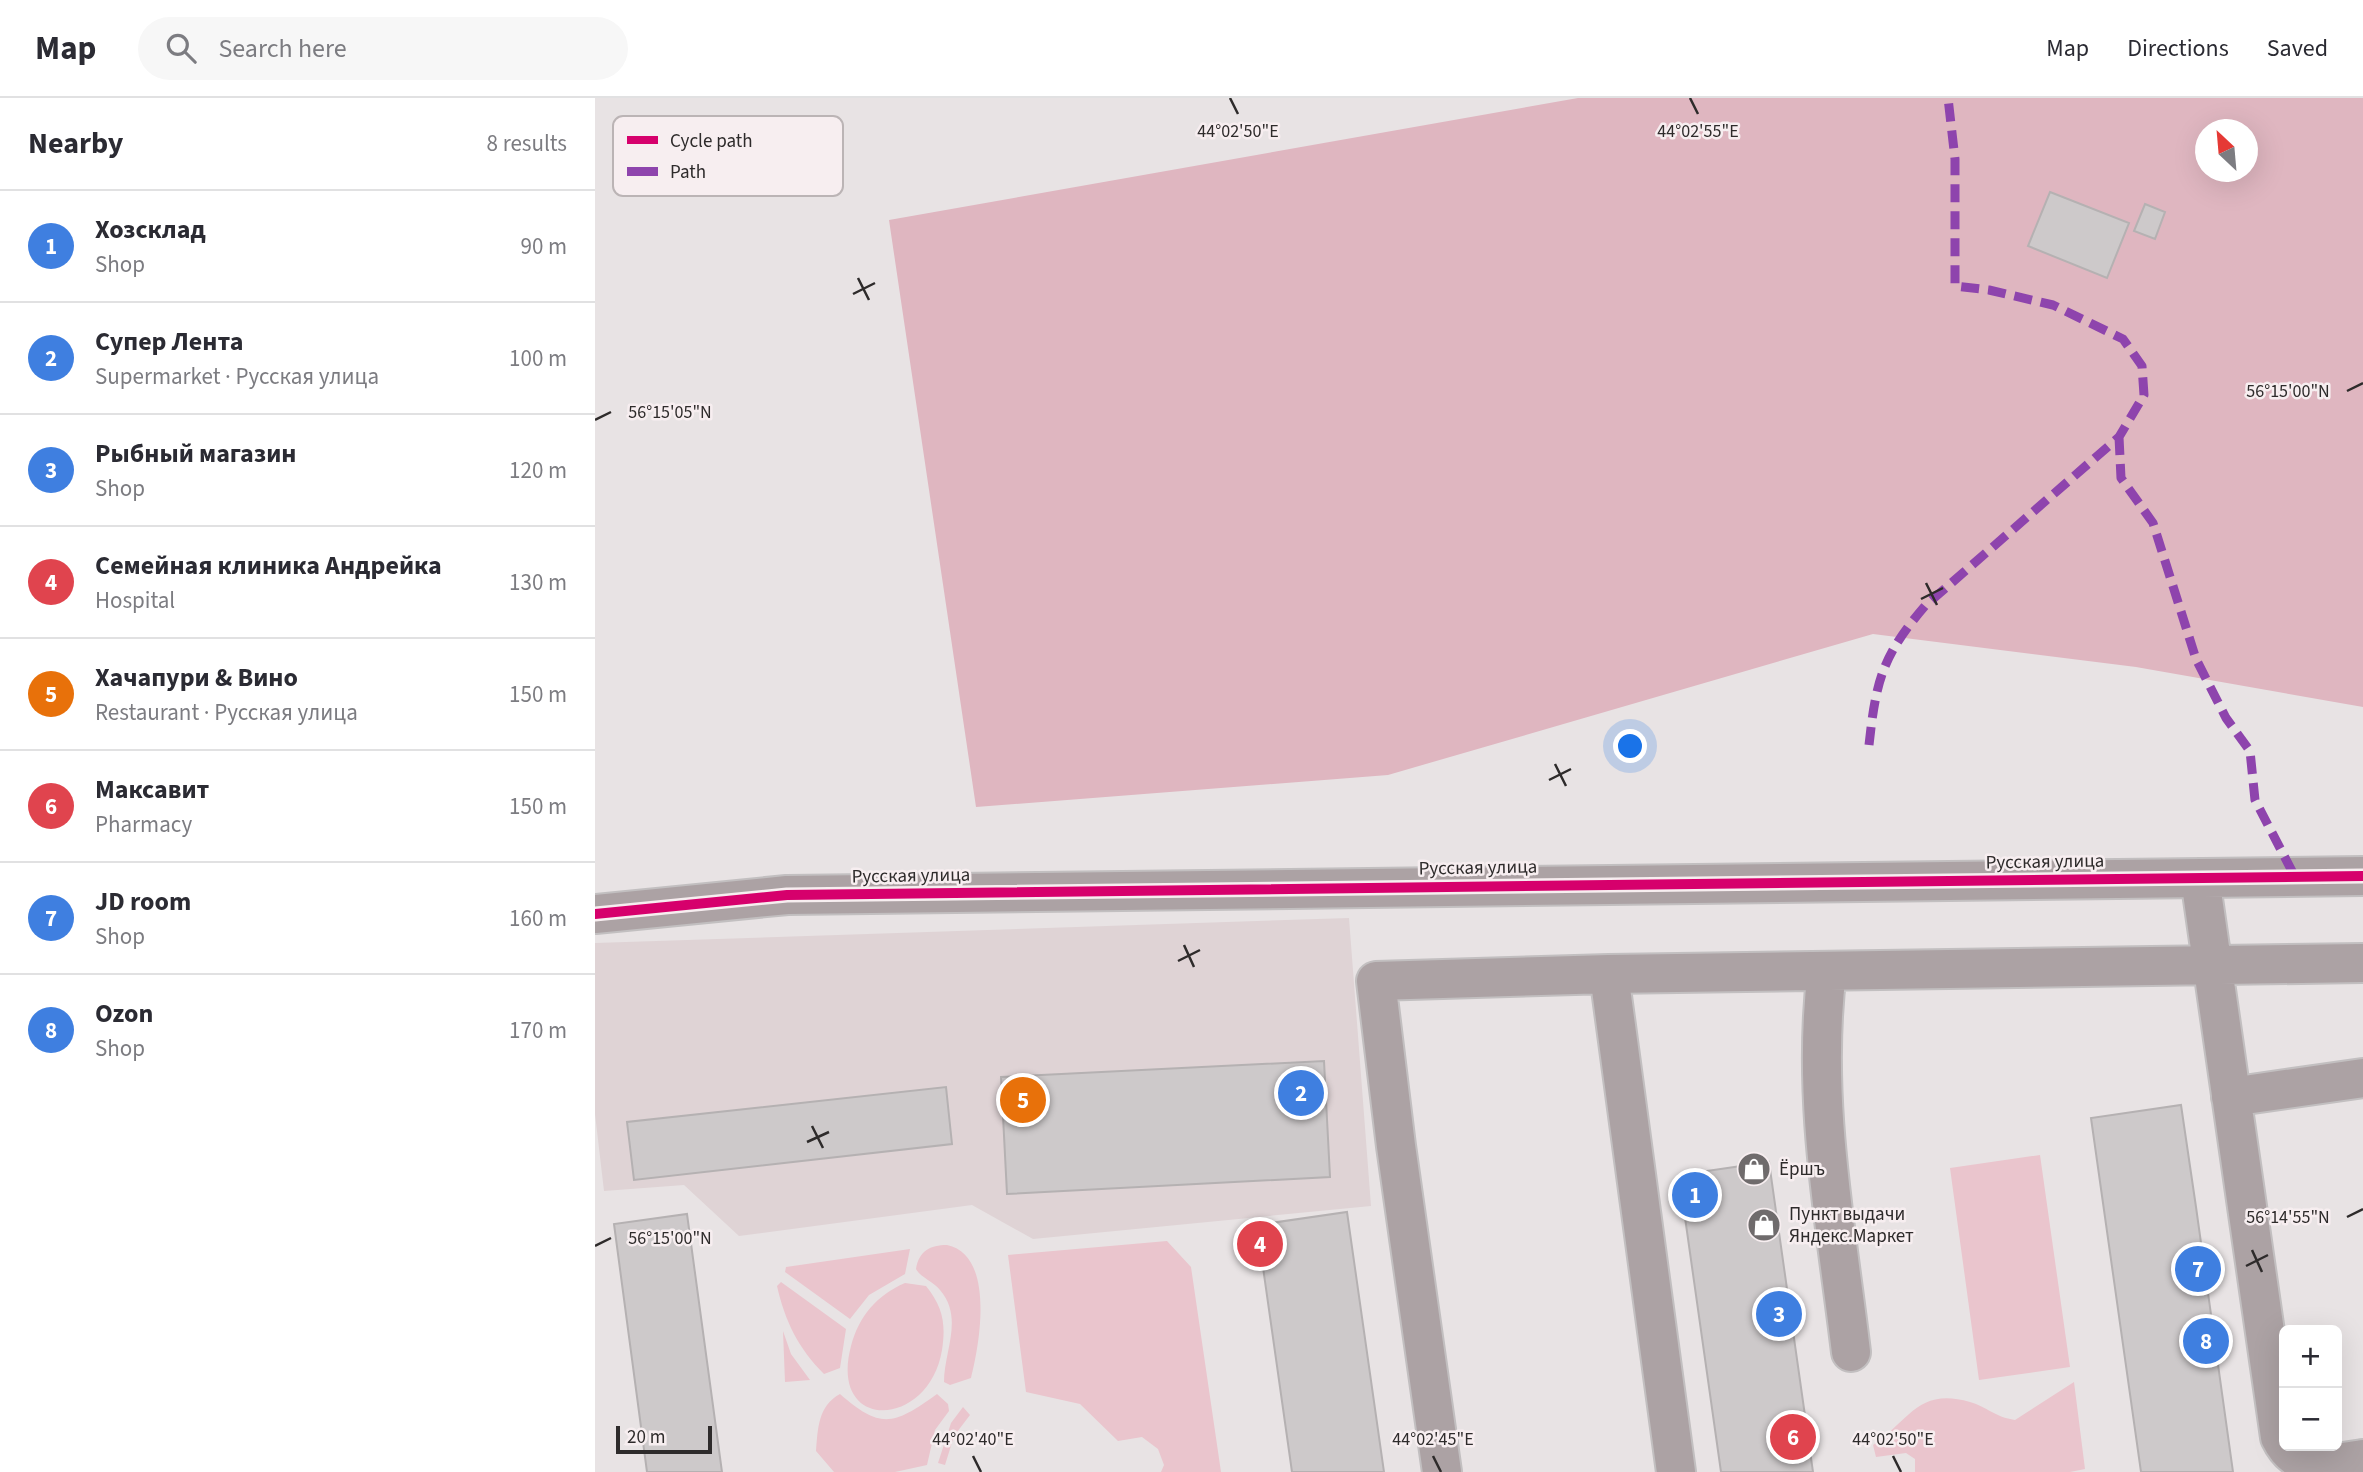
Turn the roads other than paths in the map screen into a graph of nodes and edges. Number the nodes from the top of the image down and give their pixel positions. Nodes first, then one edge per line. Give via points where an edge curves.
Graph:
1 (2363, 876) edge
2 (2200, 878) junction
3 (595, 914) edge
4 (2363, 963) edge
5 (2215, 964) junction
6 (1828, 971) junction
7 (1609, 974) junction
8 (2363, 1078) edge
9 (2231, 1097) junction
10 (1851, 1352) dead end
11 (2363, 1459) edge
12 (1442, 1472) edge
13 (1676, 1472) edge

1 - 2 street, Русская улица
2 - 3 street, Русская улица via 786,895
2 - 5 street
4 - 5 street
5 - 6 street
5 - 9 street
6 - 7 street
6 - 10 street via 1820,1027 1826,1162
7 - 12 street via 1376,981
7 - 13 street
8 - 9 street
9 - 11 street via 2280,1437 2287,1454 2311,1467

